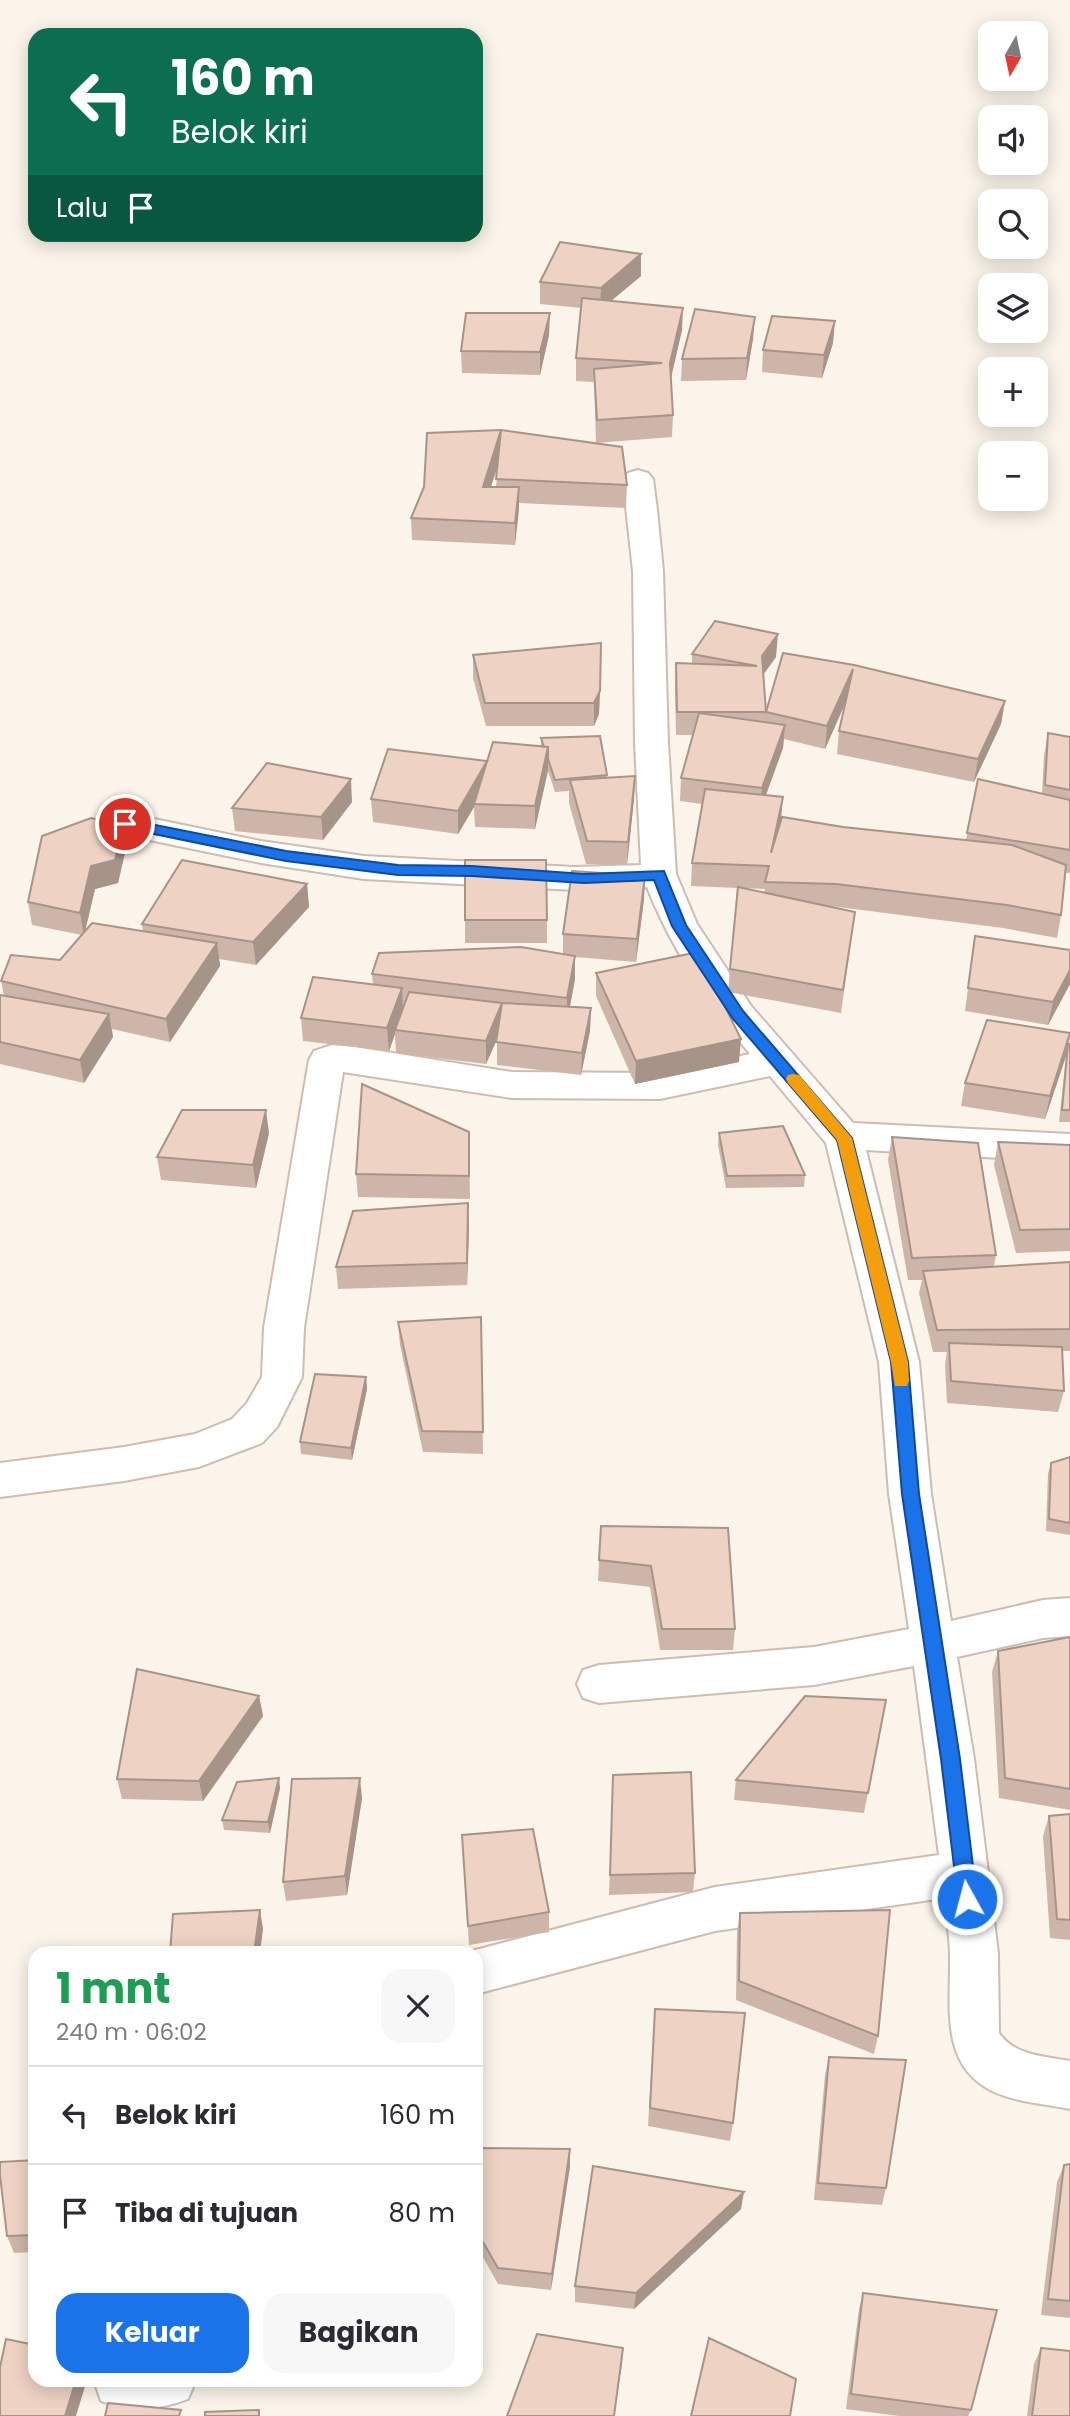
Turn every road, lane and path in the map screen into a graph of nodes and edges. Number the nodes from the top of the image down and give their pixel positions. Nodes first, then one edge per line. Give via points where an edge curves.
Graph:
1 (638, 479) dead end
2 (125, 824) edge
3 (659, 874) junction
4 (778, 1061) junction
5 (844, 1138) junction
6 (1070, 1148) edge
7 (0, 1480) edge
8 (1070, 1617) edge
9 (932, 1644) junction
10 (599, 1684) dead end
11 (964, 1872) junction
12 (483, 1969) edge
13 (1070, 2085) edge

1 - 3 street via 652,631 651,727
2 - 3 street via 286,856 398,870 584,878
3 - 4 street via 680,926 738,1015
4 - 5 street
4 - 7 street via 660,1086 512,1085 355,1060 327,1060 284,1328 282,1377 262,1415 247,1431 199,1450
5 - 6 street
5 - 9 street via 899,1362 910,1494
8 - 9 street
9 - 10 street via 814,1666
9 - 11 street
11 - 12 street via 715,1909
11 - 13 street via 974,1953 975,2039 988,2059 1008,2073

